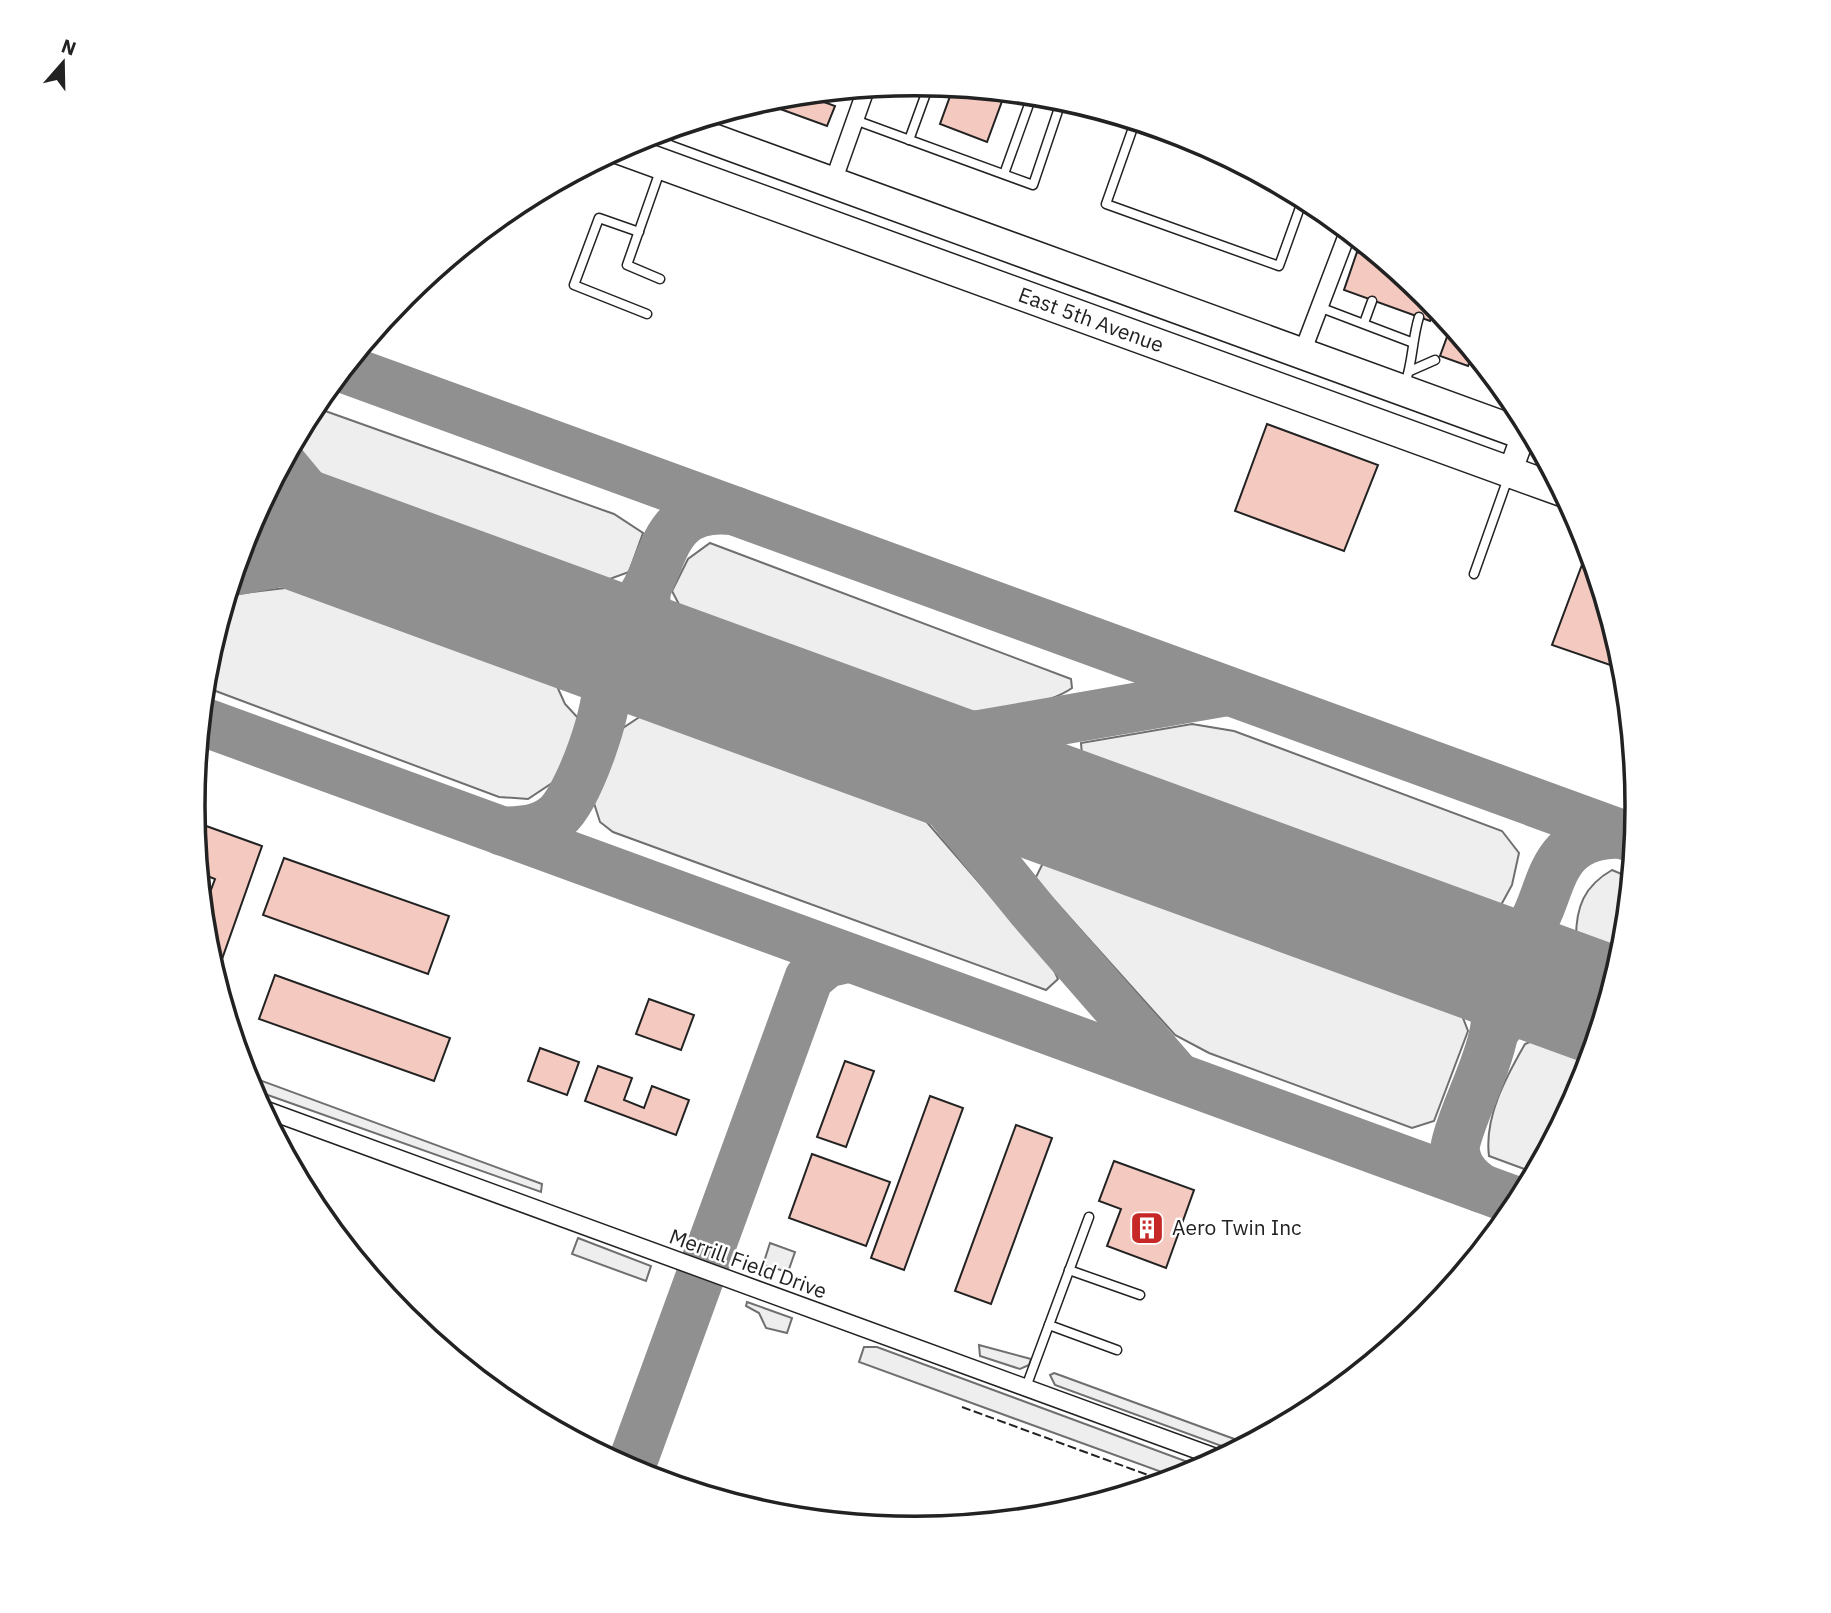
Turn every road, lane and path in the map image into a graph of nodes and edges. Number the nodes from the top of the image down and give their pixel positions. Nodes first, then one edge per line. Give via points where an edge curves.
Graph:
1 (925, 96) edge
2 (863, 99) edge
3 (1029, 106) edge
4 (1058, 111) edge
5 (855, 120) junction
6 (1132, 130) edge
7 (694, 132) edge
8 (908, 140) junction
9 (635, 154) edge
10 (662, 164) junction
11 (1004, 174) junction
12 (833, 182) junction
13 (1299, 209) edge
14 (639, 232) junction
15 (1345, 241) edge
16 (660, 279) dead end
17 (1372, 301) dead end
18 (1318, 307) junction
19 (647, 314) dead end
20 (1419, 317) dead end
21 (1364, 324) junction
22 (1411, 342) junction
23 (1302, 353) junction
24 (1435, 360) dead end
25 (1406, 381) junction
26 (1516, 428) edge
27 (1524, 441) edge
28 (1510, 472) junction
29 (1550, 487) edge
30 (1474, 574) dead end
31 (274, 1113) edge
32 (1089, 1217) dead end
33 (1069, 1270) junction
34 (1140, 1296) dead end
35 (1049, 1325) junction
36 (1117, 1349) dead end
37 (1026, 1387) junction
38 (1207, 1454) edge

1 - 8 lane
2 - 5 street
3 - 11 lane
4 - 11 lane via 1033,185
5 - 8 lane
5 - 12 street
6 - 13 lane via 1106,204 1279,266
7 - 12 highway, East 5th Avenue
8 - 11 lane
9 - 10 highway, East 5th Avenue
10 - 14 lane
10 - 28 highway, East 5th Avenue
12 - 23 highway, East 5th Avenue
14 - 16 lane via 627,265
14 - 19 lane via 599,218 574,285
15 - 18 street
17 - 21 lane
18 - 21 lane
18 - 23 street
20 - 22 lane
21 - 22 lane
22 - 25 lane
23 - 25 highway, East 5th Avenue
24 - 25 lane
25 - 26 highway, East 5th Avenue
27 - 28 street
28 - 29 highway, East 5th Avenue
28 - 30 lane
31 - 37 street, Merrill Field Drive
32 - 33 lane
33 - 34 lane
33 - 35 lane
35 - 36 lane
35 - 37 lane
37 - 38 street, Merrill Field Drive

